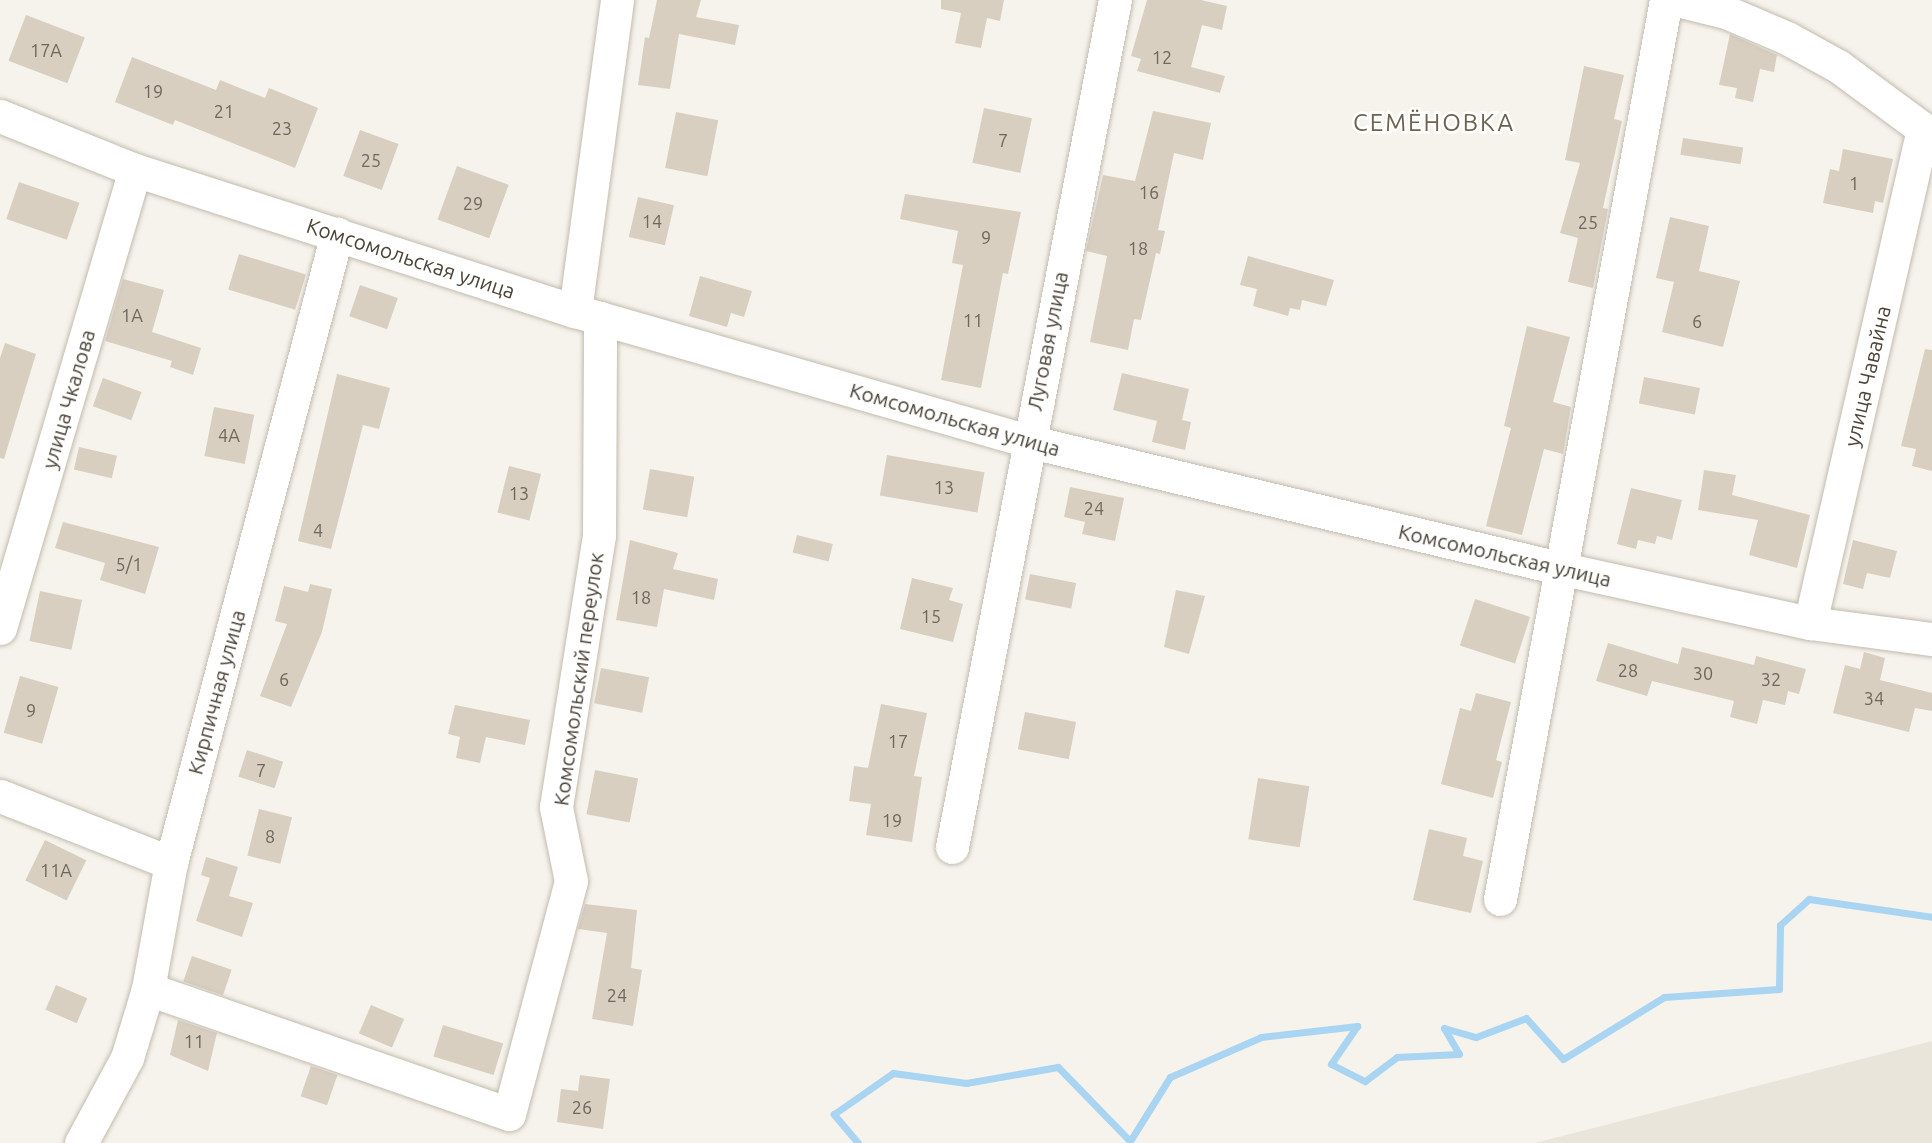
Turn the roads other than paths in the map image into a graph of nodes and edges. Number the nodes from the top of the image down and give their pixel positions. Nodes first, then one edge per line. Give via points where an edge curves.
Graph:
1 (617, 0) edge
2 (1115, 0) edge
3 (1666, 0) edge
4 (1677, 0) edge
5 (0, 116) edge
6 (135, 170) junction
7 (337, 234) junction
8 (588, 314) junction
9 (1027, 441) junction
10 (1559, 568) junction
11 (1810, 623) junction
12 (0, 628) edge
13 (1932, 639) edge
14 (0, 796) edge
15 (952, 847) dead end
16 (171, 863) junction
17 (1500, 898) dead end
18 (148, 989) junction
19 (81, 1143) edge

1 - 8 street, Комсомольский переулок
2 - 9 street, Луговая улица
3 - 10 street
4 - 11 street, улица Чавайна via 1726,12 1787,38 1838,66 1923,129
5 - 6 street, Комсомольская улица
6 - 7 street, Комсомольская улица
6 - 12 street, улица Чкалова
7 - 8 street, Комсомольская улица
7 - 16 street, Кирпичная улица
8 - 9 street, Комсомольская улица
8 - 18 street, Комсомольский переулок via 599,535 556,807 571,881 509,1114
9 - 10 street, Комсомольская улица
9 - 15 street, Луговая улица
10 - 11 street, Комсомольская улица
10 - 17 street
11 - 13 street, Комсомольская улица
14 - 16 street
16 - 18 street, Кирпичная улица
18 - 19 street, Кирпичная улица via 127,1058

